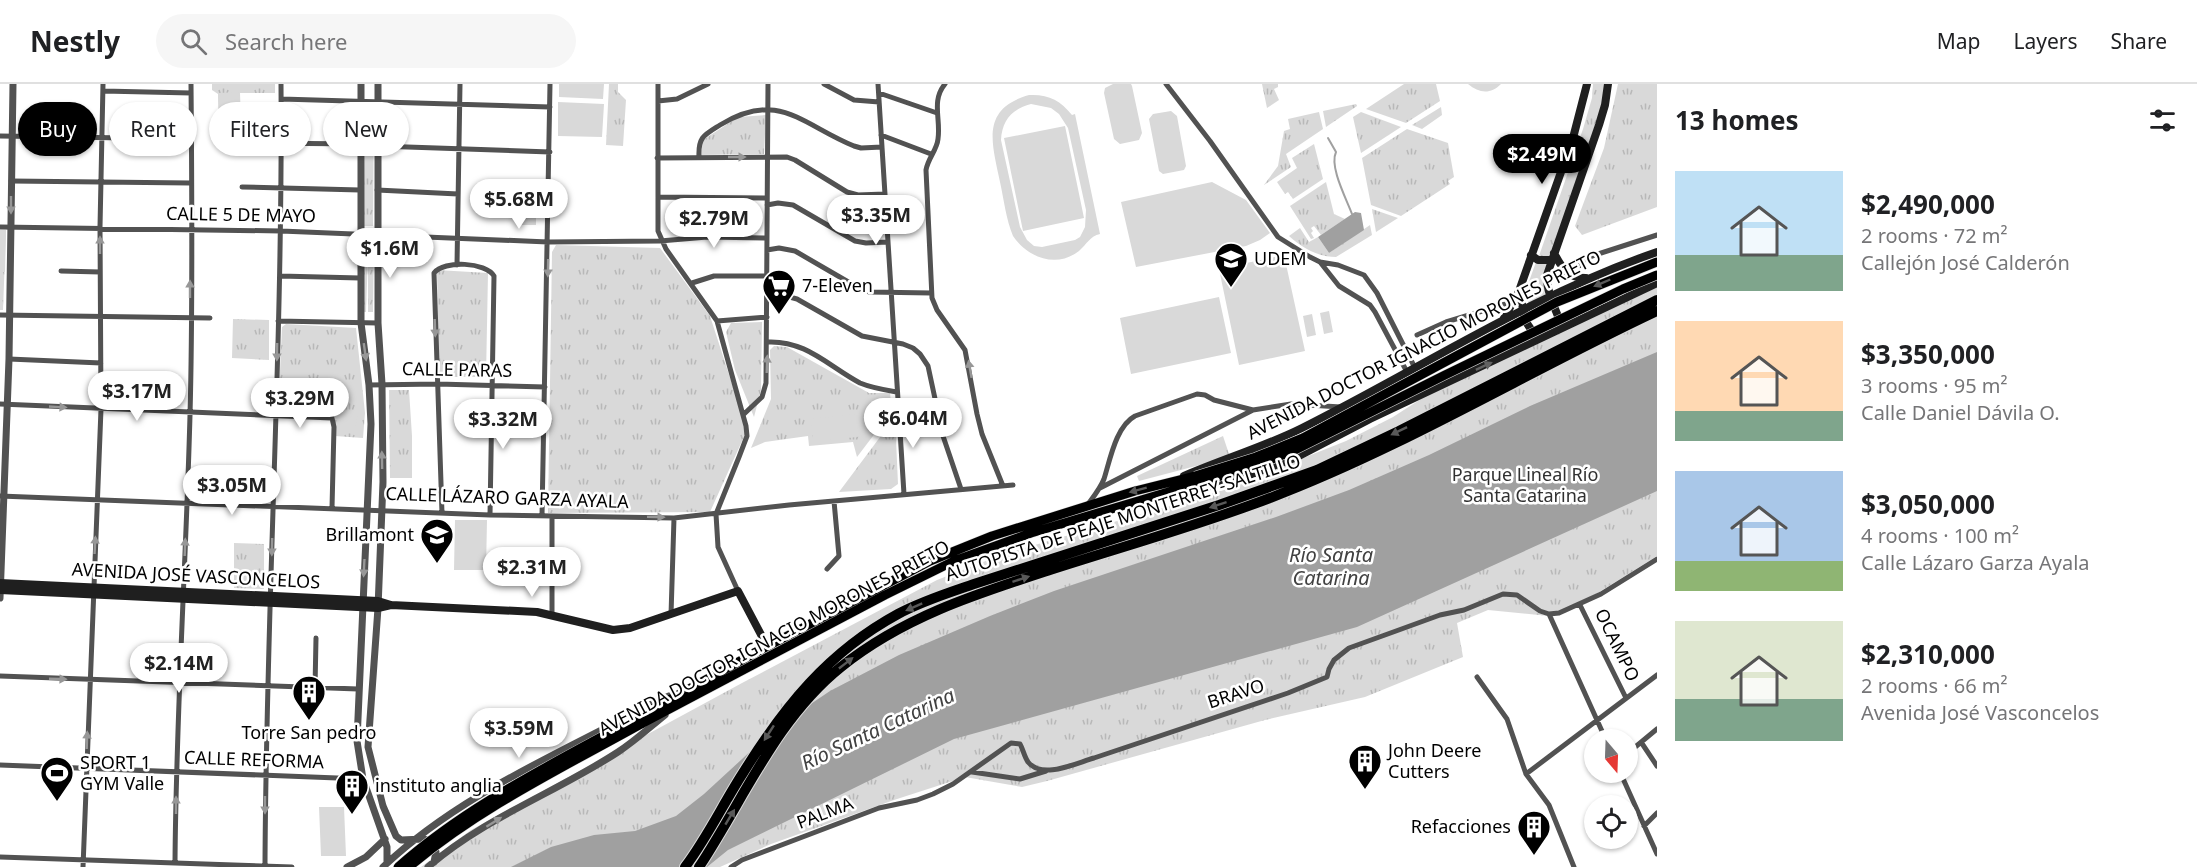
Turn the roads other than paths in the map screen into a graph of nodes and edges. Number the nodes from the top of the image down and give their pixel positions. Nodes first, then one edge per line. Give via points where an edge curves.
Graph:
1 (14, 84) edge
2 (103, 84) edge
3 (191, 84) edge
4 (281, 84) edge
5 (361, 84) edge
6 (378, 84) edge
7 (459, 84) edge
8 (550, 84) edge
9 (658, 84) edge
10 (708, 84) edge
11 (768, 84) edge
12 (824, 84) edge
13 (878, 84) edge
14 (945, 84) edge
15 (1166, 84) edge
16 (1587, 84) edge
17 (1608, 84) edge
18 (103, 91) junction
19 (191, 93) junction
20 (879, 93) junction
21 (281, 99) junction
22 (361, 100) junction
23 (658, 101) junction
24 (191, 102) edge
25 (281, 102) edge
26 (378, 102) joint
27 (879, 102) junction
28 (409, 103) edge
29 (459, 104) junction
30 (550, 107) junction
31 (767, 111) junction
32 (937, 113) junction
33 (881, 135) junction
34 (0, 136) edge
35 (12, 136) junction
36 (102, 136) junction
37 (109, 136) edge
38 (409, 147) edge
39 (882, 147) junction
40 (459, 148) junction
41 (549, 152) junction
42 (931, 154) junction
43 (191, 156) edge
44 (280, 156) edge
45 (361, 156) edge
46 (378, 156) edge
47 (699, 157) junction
48 (767, 157) junction
49 (657, 158) junction
50 (11, 181) junction
51 (101, 182) junction
52 (190, 183) junction
53 (242, 187) dead end
54 (281, 187) junction
55 (360, 190) junction
56 (377, 190) junction
57 (458, 194) junction
58 (885, 194) junction
59 (658, 197) junction
60 (767, 202) junction
61 (100, 226) junction
62 (0, 227) edge
63 (11, 227) junction
64 (191, 229) junction
65 (281, 231) junction
66 (360, 234) junction
67 (377, 234) junction
68 (1657, 235) edge
69 (766, 238) junction
70 (457, 239) junction
71 (660, 241) junction
72 (548, 242) junction
73 (887, 242) junction
74 (767, 250) junction
75 (1657, 252) edge
76 (1532, 255) junction
77 (1553, 256) junction
78 (1320, 262) junction
79 (1657, 262) edge
80 (457, 265) junction
81 (61, 271) dead end
82 (100, 272) junction
83 (1657, 275) edge
84 (280, 276) junction
85 (766, 276) junction
86 (1570, 276) junction
87 (1592, 277) junction
88 (360, 278) junction
89 (692, 283) junction
90 (1657, 283) edge
91 (1574, 286) junction
92 (1518, 291) junction
93 (890, 293) junction
94 (931, 293) junction
95 (767, 296) junction
96 (1551, 297) junction
97 (1657, 300) edge
98 (1512, 302) junction
99 (1522, 311) junction
100 (1657, 311) edge
101 (1593, 313) junction
102 (0, 315) edge
103 (9, 315) junction
104 (100, 316) junction
105 (190, 317) junction
106 (768, 317) junction
107 (210, 318) dead end
108 (278, 321) junction
109 (717, 321) junction
110 (1503, 321) junction
111 (361, 323) junction
112 (378, 323) junction
113 (1492, 327) junction
114 (1564, 329) junction
115 (1417, 335) dead end
116 (1539, 340) junction
117 (893, 341) junction
118 (767, 342) junction
119 (1508, 355) junction
120 (9, 359) junction
121 (101, 363) junction
122 (1411, 370) junction
123 (382, 384) junction
124 (438, 384) junction
125 (369, 385) junction
126 (493, 385) junction
127 (545, 387) junction
128 (897, 392) junction
129 (4, 404) edge
130 (1344, 407) junction
131 (101, 409) junction
132 (1253, 410) junction
133 (190, 412) junction
134 (744, 414) junction
135 (275, 417) junction
136 (1195, 480) junction
137 (1173, 481) junction
138 (1012, 485) dead end
139 (1003, 486) junction
140 (1100, 488) junction
141 (960, 489) junction
142 (1178, 490) junction
143 (904, 494) junction
144 (2, 496) edge
145 (98, 500) junction
146 (834, 501) junction
147 (187, 503) junction
148 (1087, 505) junction
149 (272, 506) junction
150 (332, 508) junction
151 (366, 510) junction
152 (382, 510) junction
153 (442, 513) junction
154 (716, 514) junction
155 (490, 515) junction
156 (542, 516) junction
157 (552, 516) junction
158 (674, 518) junction
159 (1657, 559) edge
160 (827, 569) dead end
161 (0, 583) edge
162 (0, 590) edge
163 (738, 591) junction
164 (93, 592) junction
165 (184, 596) junction
166 (0, 598) edge
167 (271, 599) junction
168 (362, 604) junction
169 (378, 604) junction
170 (1580, 605) junction
171 (552, 614) junction
172 (1550, 614) junction
173 (671, 615) junction
174 (316, 638) dead end
175 (767, 646) junction
176 (1657, 675) edge
177 (0, 676) edge
178 (1477, 677) dead end
179 (89, 680) junction
180 (178, 683) junction
181 (268, 686) junction
182 (315, 688) junction
183 (358, 689) junction
184 (680, 694) junction
185 (1626, 698) junction
186 (677, 705) junction
187 (639, 721) junction
188 (1597, 721) junction
189 (1601, 729) edge
190 (1657, 729) edge
191 (1641, 742) junction
192 (1638, 745) edge
193 (0, 765) edge
194 (1657, 766) edge
195 (86, 769) junction
196 (1051, 770) junction
197 (176, 772) junction
198 (972, 772) junction
199 (1526, 774) junction
200 (265, 775) junction
201 (363, 779) junction
202 (1625, 783) edge
203 (458, 808) junction
204 (1657, 813) edge
205 (1644, 826) junction
206 (471, 837) junction
207 (385, 839) junction
208 (417, 839) junction
209 (1657, 855) edge
210 (0, 857) edge
211 (176, 863) junction
212 (83, 864) edge
213 (431, 864) edge
214 (385, 865) edge
215 (216, 866) edge
216 (265, 866) edge
217 (292, 867) edge
218 (347, 867) edge
219 (398, 867) edge
220 (409, 867) edge
221 (685, 867) edge
222 (699, 867) edge
223 (731, 867) edge
224 (1575, 867) edge

1 - 35 street
2 - 18 street
3 - 19 street
4 - 21 street
5 - 22 street
6 - 26 street
7 - 29 street
8 - 30 street
9 - 23 street
10 - 23 street via 677,99
11 - 31 street
12 - 27 street via 854,100
13 - 20 street
14 - 32 street
15 - 78 street via 1278,237
16 - 76 main road via 1573,138
17 - 77 main road via 1599,125
18 - 19 street
18 - 36 street
19 - 24 street
20 - 27 street
20 - 32 street
21 - 22 street
21 - 25 street
22 - 26 street
23 - 49 street
27 - 33 street
28 - 29 street
29 - 30 street
29 - 40 street
30 - 41 street
31 - 39 street via 793,114 854,146
31 - 47 street via 742,113 705,134 699,142
31 - 48 street
32 - 42 street via 939,137
33 - 39 street
33 - 42 street
34 - 35 street
35 - 36 street
35 - 50 street
36 - 37 street
36 - 51 street
38 - 40 street
39 - 58 street
40 - 41 street
40 - 57 street
41 - 72 street
42 - 94 street via 926,170
43 - 52 street
44 - 54 street
45 - 55 street
46 - 56 street
47 -> 48 street
47 - 49 street
48 - 58 street via 795,160 847,192
48 - 60 street
49 - 59 street
50 - 51 street
50 -> 63 street
51 - 52 street
51 - 61 street
52 - 64 street
53 - 54 street
54 - 55 street
54 - 65 street
55 - 66 street
56 - 57 street
56 - 67 street
57 - 70 street
58 - 73 street
59 - 60 street
59 - 71 street
60 - 69 street
60 - 73 street via 792,205 855,242
61 - 63 street, CALLE 5 DE MAYO
61 - 64 street, CALLE 5 DE MAYO
82 -> 61 street
62 - 63 street, CALLE 5 DE MAYO
63 - 103 street
64 - 65 street, CALLE 5 DE MAYO
105 -> 64 street
65 - 66 street, CALLE 5 DE MAYO
65 - 84 street
66 - 67 street, CALLE 5 DE MAYO
66 - 88 street
67 - 70 street, CALLE 5 DE MAYO
67 - 112 street
68 - 86 street via 1592,256
69 - 71 street, CALLE 5 DE MAYO
69 - 74 street
70 - 72 street, CALLE 5 DE MAYO
70 - 80 street
71 - 72 street, CALLE 5 DE MAYO
71 - 89 street
72 -> 127 street
73 - 93 street
74 - 85 street
74 - 93 street via 788,248 862,290
75 - 87 main road, AVENIDA DOCTOR IGNACIO MORONES PRIETO
76 - 77 main road via 1538,260
76 - 92 main road
77 - 86 main road
77 - 96 main road via 1547,283
78 - 122 street via 1339,286 1370,305
78 - 122 street via 1364,275 1377,293
79 -> 136 main road, AVENIDA DOCTOR IGNACIO MORONES PRIETO, bridge via 1557,302 1303,438
80 -> 124 street via 440,267 434,273
80 - 126 street via 486,268 494,276
81 - 82 street
82 - 104 street
83 - 136 main road, AVENIDA DOCTOR IGNACIO MORONES PRIETO, bridge via 1295,450 1260,464
84 - 88 street
84 - 108 street
85 - 89 street via 714,276
85 - 95 street
86 - 87 main road
87 - 91 main road, AVENIDA DOCTOR IGNACIO MORONES PRIETO
88 - 111 street
89 - 109 street
90 - 101 main road, AVENIDA DOCTOR IGNACIO MORONES PRIETO
91 - 96 main road, AVENIDA DOCTOR IGNACIO MORONES PRIETO
91 - 101 main road via 1574,302 1585,312
92 - 98 main road
92 - 99 main road
93 - 94 street
93 - 117 street
139 -> 94 street via 976,414 965,350 937,310
95 - 106 street
95 - 117 street via 797,299 862,336
96 - 99 main road, AVENIDA DOCTOR IGNACIO MORONES PRIETO
96 - 114 main road
97 -> 221 highway, AUTOPISTA DE PEAJE MONTERREY-SALTILLO via 1317,470 946,594 898,614 842,651 794,698
98 - 110 main road
98 - 115 street
99 - 110 main road, AVENIDA DOCTOR IGNACIO MORONES PRIETO
99 - 116 main road
222 -> 100 highway, AUTOPISTA DE PEAJE MONTERREY-SALTILLO via 772,746 809,697 839,668 898,627 970,596 1248,506 1315,480 1392,446
101 - 114 main road, AVENIDA DOCTOR IGNACIO MORONES PRIETO
102 - 103 street
103 - 104 street
103 - 120 street
104 - 105 street
104 - 121 street
105 - 107 street
105 - 133 street
106 - 109 street
106 - 118 street
108 - 111 street
108 -> 135 street
109 - 134 street
110 - 113 main road, AVENIDA DOCTOR IGNACIO MORONES PRIETO
111 - 112 street
111 -> 125 street
112 - 123 street
113 - 119 main road via 1503,339
113 - 122 main road, AVENIDA DOCTOR IGNACIO MORONES PRIETO
114 - 116 main road, AVENIDA DOCTOR IGNACIO MORONES PRIETO
116 - 119 main road, AVENIDA DOCTOR IGNACIO MORONES PRIETO
117 - 128 street
117 - 141 street via 913,348 928,366 943,436
118 - 128 street via 792,343 861,383
134 -> 118 street via 765,391
142 -> 119 main road, AVENIDA DOCTOR IGNACIO MORONES PRIETO via 1193,491 1263,471
120 - 121 street
120 - 129 street
121 - 131 street
122 - 130 main road, AVENIDA DOCTOR IGNACIO MORONES PRIETO
123 - 124 street, CALLE PARAS
123 - 125 street, CALLE PARAS
152 -> 123 street
124 - 126 street, CALLE PARAS
124 - 153 street
125 - 151 street
126 - 127 street, CALLE PARAS
126 - 155 street
127 - 156 street
128 - 143 street
129 -> 131 street
129 - 144 street
130 - 132 street via 1291,404
130 - 137 main road, AVENIDA DOCTOR IGNACIO MORONES PRIETO via 1276,440
131 - 133 street
131 - 145 street
132 - 140 street
132 - 140 street via 1197,394 1133,417 1111,451
133 - 135 street
133 - 147 street
134 - 154 street via 747,436
135 - 149 street
135 - 150 street via 334,421
136 - 137 main road, AVENIDA DOCTOR IGNACIO MORONES PRIETO
136 - 142 main road, AVENIDA DOCTOR IGNACIO MORONES PRIETO
137 -> 148 main road, AVENIDA DOCTOR IGNACIO MORONES PRIETO
138 - 139 street, CALLE LÁZARO GARZA AYALA
139 - 141 street, CALLE LÁZARO GARZA AYALA
140 - 148 street
141 - 143 street, CALLE LÁZARO GARZA AYALA
142 - 186 main road, AVENIDA DOCTOR IGNACIO MORONES PRIETO via 1031,533 954,561
143 - 146 street, CALLE LÁZARO GARZA AYALA
144 - 145 street, CALLE LÁZARO GARZA AYALA
144 - 161 street
145 - 147 street, CALLE LÁZARO GARZA AYALA
164 -> 145 street
146 - 154 street, CALLE LÁZARO GARZA AYALA
146 - 160 street via 839,556
147 - 149 street, CALLE LÁZARO GARZA AYALA
165 -> 147 street
148 - 175 main road, AVENIDA DOCTOR IGNACIO MORONES PRIETO via 930,561
149 - 150 street, CALLE LÁZARO GARZA AYALA
149 -> 167 street
150 - 151 street, CALLE LÁZARO GARZA AYALA
151 - 152 street, CALLE LÁZARO GARZA AYALA
151 -> 168 street
152 - 153 street, CALLE LÁZARO GARZA AYALA
152 - 169 street
153 - 155 street, CALLE LÁZARO GARZA AYALA
154 - 158 street, CALLE LÁZARO GARZA AYALA
154 - 163 street via 718,547
155 - 156 street, CALLE LÁZARO GARZA AYALA
156 - 157 street, CALLE LÁZARO GARZA AYALA
157 -> 158 street, CALLE LÁZARO GARZA AYALA
157 - 171 street
158 - 173 street
159 - 170 street
161 - 162 street
161 - 164 main road, AVENIDA JOSÉ VASCONCELOS
162 - 164 main road, AVENIDA JOSÉ VASCONCELOS
162 - 166 street
163 - 173 main road, AVENIDA JOSÉ VASCONCELOS
163 - 175 main road
164 - 165 main road, AVENIDA JOSÉ VASCONCELOS
164 - 179 street
165 - 167 main road, AVENIDA JOSÉ VASCONCELOS
165 - 180 street
167 - 168 main road, AVENIDA JOSÉ VASCONCELOS
167 - 181 street
168 - 169 main road, AVENIDA JOSÉ VASCONCELOS
168 - 183 street
169 - 171 main road, AVENIDA JOSÉ VASCONCELOS
169 - 208 street via 368,747 383,806 396,836 401,840
170 - 172 street
170 - 185 street, OCAMPO
171 - 173 main road, AVENIDA JOSÉ VASCONCELOS via 613,630
172 - 188 street
172 - 196 street, BRAVO via 1539,611 1518,595 1503,594 1349,648 1334,660 1327,677 1288,693
174 - 182 street
175 - 184 main road, AVENIDA DOCTOR IGNACIO MORONES PRIETO
176 - 185 street
177 -> 179 street
178 - 199 street via 1507,720
179 - 180 street
195 -> 179 street
180 - 181 street
180 - 197 street
181 - 182 street
181 - 200 street
182 - 183 street
183 - 201 street via 357,741
184 - 187 main road, AVENIDA DOCTOR IGNACIO MORONES PRIETO
184 - 203 street, AVENIDA DOCTOR IGNACIO MORONES PRIETO via 653,703
185 - 188 street
186 - 187 main road, AVENIDA DOCTOR IGNACIO MORONES PRIETO
206 -> 186 street via 619,752
187 - 219 main road, AVENIDA DOCTOR IGNACIO MORONES PRIETO, bridge via 465,814
187 - 220 main road, AVENIDA DOCTOR IGNACIO MORONES PRIETO, bridge via 492,806
188 - 189 street
188 - 199 street
190 - 191 street
191 - 192 street
191 - 194 street
193 - 195 street, CALLE REFORMA
195 - 197 street, CALLE REFORMA
195 - 212 street
196 - 198 street, BRAVO via 1020,779
196 - 198 street via 1029,763 1020,744 1015,743
197 - 200 street, CALLE REFORMA
211 -> 197 street
198 - 223 street, PALMA via 933,794 879,808
199 - 224 street via 1549,805
200 - 201 street, CALLE REFORMA
200 -> 216 street
201 - 207 street
202 - 205 street
203 - 206 street via 451,824 453,833 461,838
203 - 208 street, AVENIDA DOCTOR IGNACIO MORONES PRIETO
204 - 205 street
205 - 209 street
206 - 213 street
207 - 214 street
207 - 218 street via 366,857
208 - 213 street via 433,843 436,852
208 - 214 street, AVENIDA DOCTOR IGNACIO MORONES PRIETO
210 - 212 street
211 - 212 street
211 - 215 street
215 - 216 street
216 - 217 street

